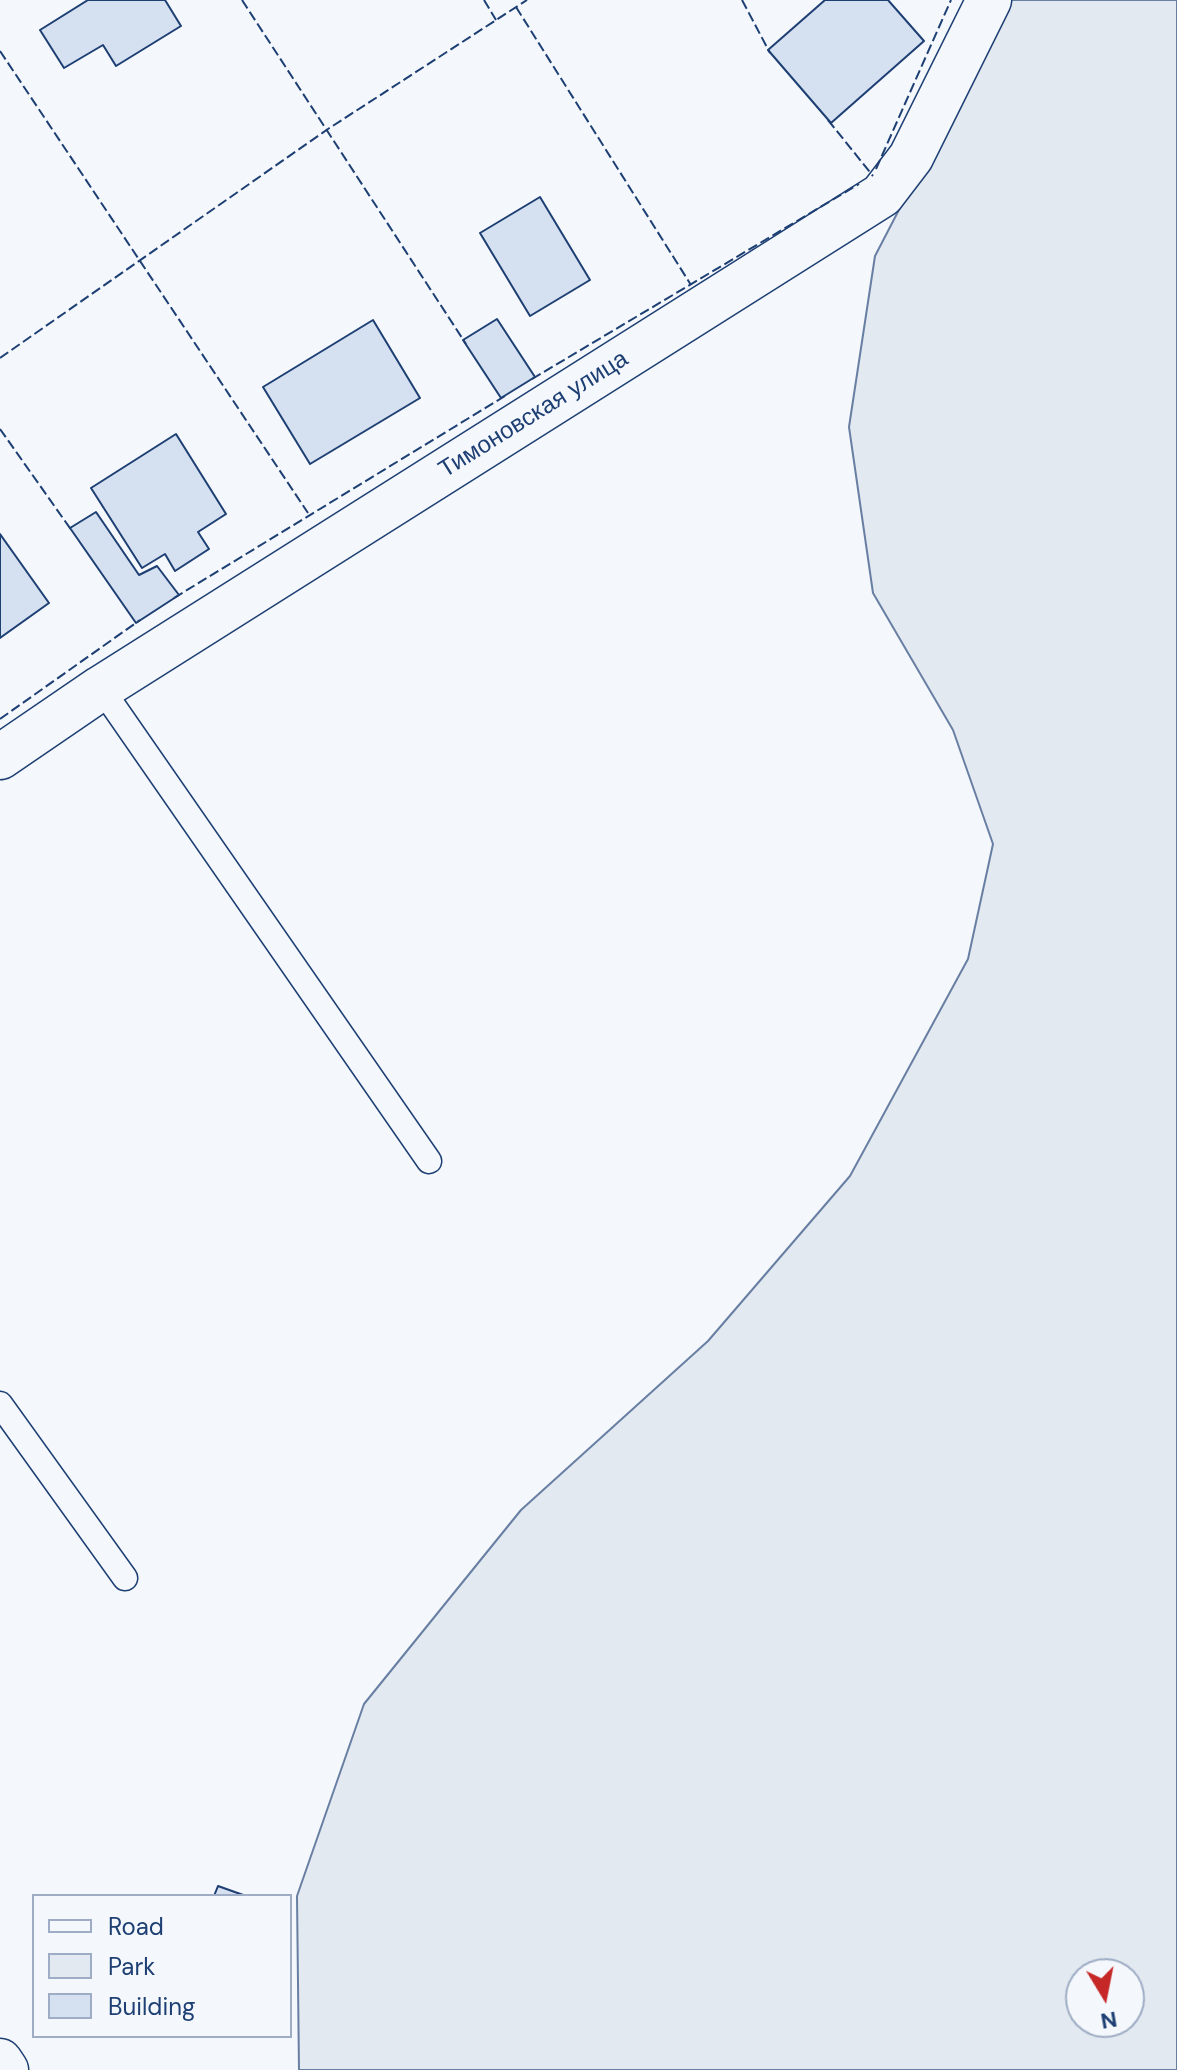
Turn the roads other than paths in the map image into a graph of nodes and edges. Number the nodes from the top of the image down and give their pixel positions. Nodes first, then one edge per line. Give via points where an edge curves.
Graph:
1 (989, 0) edge
2 (101, 688) junction
3 (0, 757) edge
4 (429, 1161) dead end
5 (0, 1404) edge
6 (125, 1578) dead end
7 (0, 2061) edge
8 (6, 2070) edge

1 - 2 street, Тимоновская улица via 911,157 882,195
2 - 3 street, Тимоновская улица
2 - 4 lane
5 - 6 lane
7 - 8 street

